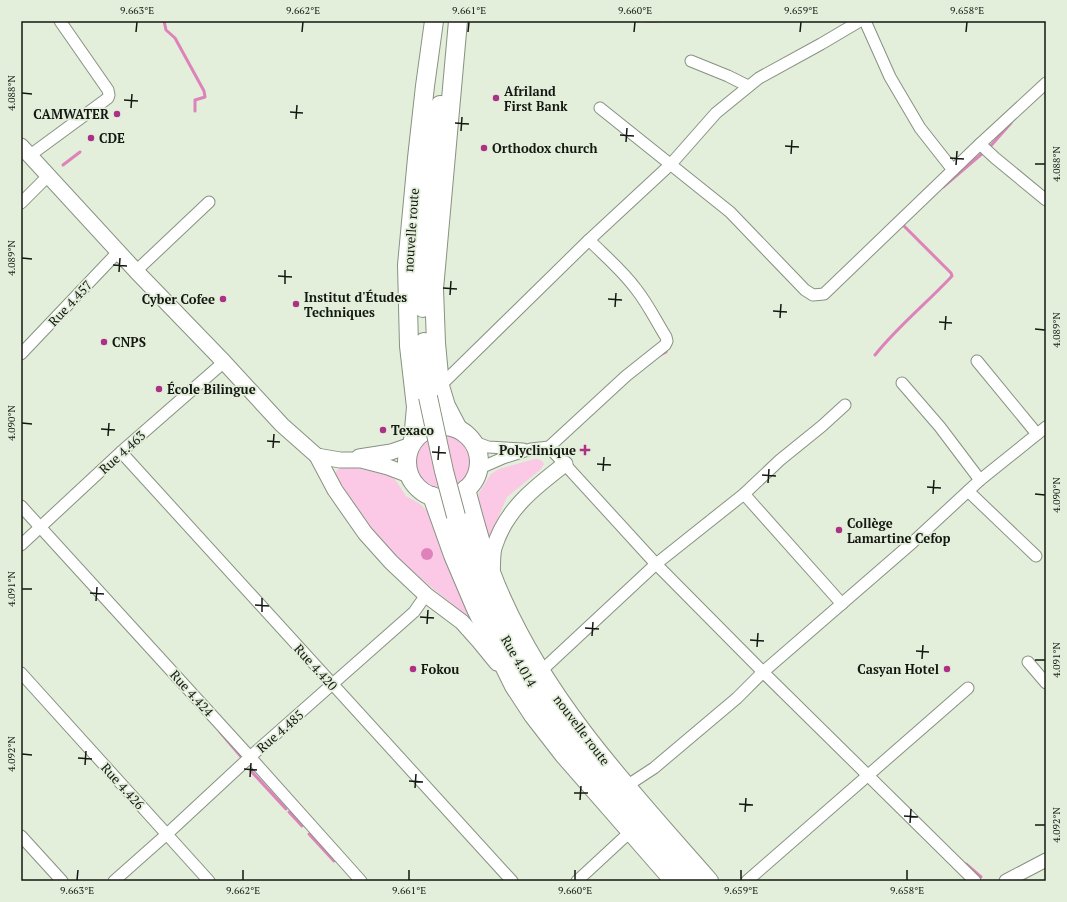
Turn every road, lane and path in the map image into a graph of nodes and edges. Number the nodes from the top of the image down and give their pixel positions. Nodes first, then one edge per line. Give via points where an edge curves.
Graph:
1 (60, 21) edge
2 (434, 21) edge
3 (442, 21) edge
4 (450, 21) edge
5 (458, 21) edge
6 (860, 21) edge
7 (865, 21) edge
8 (691, 61) dead end
9 (1046, 83) edge
10 (748, 86) junction
11 (600, 108) dead end
12 (434, 134) junction
13 (980, 144) junction
14 (25, 151) edge
15 (672, 164) junction
16 (953, 170) junction
17 (48, 176) junction
18 (1046, 200) edge
19 (209, 202) dead end
20 (21, 203) edge
21 (589, 240) junction
22 (118, 252) junction
23 (136, 271) junction
24 (21, 354) edge
25 (977, 361) dead end
26 (224, 362) junction
27 (902, 383) dead end
28 (434, 392) junction
29 (845, 405) dead end
30 (1046, 427) edge
31 (458, 429) junction
32 (1037, 434) junction
33 (472, 441) junction
34 (412, 443) junction
35 (549, 447) junction
36 (531, 450) junction
37 (121, 452) junction
38 (317, 456) junction
39 (340, 460) junction
40 (565, 464) junction
41 (478, 469) junction
42 (409, 475) junction
43 (980, 480) junction
44 (466, 490) junction
45 (968, 491) junction
46 (744, 494) junction
47 (432, 496) junction
48 (21, 506) edge
49 (41, 528) junction
50 (21, 545) edge
51 (1036, 556) dead end
52 (656, 564) junction
53 (492, 574) junction
54 (426, 595) junction
55 (842, 604) junction
56 (1028, 662) dead end
57 (540, 672) junction
58 (763, 672) junction
59 (21, 673) edge
60 (1046, 683) edge
61 (333, 685) junction
62 (514, 686) junction
63 (968, 688) dead end
64 (250, 757) junction
65 (868, 776) junction
66 (626, 787) junction
67 (630, 831) junction
68 (167, 834) junction
69 (22, 840) edge
70 (1046, 860) edge
71 (62, 881) edge
72 (114, 881) edge
73 (209, 881) edge
74 (361, 881) edge
75 (512, 881) edge
76 (577, 881) edge
77 (674, 881) edge
78 (692, 881) edge
79 (710, 881) edge
80 (747, 881) edge
81 (975, 881) edge
82 (1006, 881) edge

1 - 14 street via 109,95
2 - 34 highway, nouvelle route via 407,266 409,346 416,407
3 - 12 highway, nouvelle route via 432,120
4 - 12 highway, nouvelle route
5 - 28 highway, nouvelle route via 434,289
6 - 10 street
7 - 16 street via 892,82 920,128
8 - 10 street
9 - 13 street
10 - 15 street via 716,113
11 - 15 street
12 - 28 highway, nouvelle route via 422,255 422,310
13 - 16 street
13 - 18 street
14 - 17 main road
15 - 16 street via 730,212 805,290 813,295 824,294
15 - 21 street
17 - 20 street
17 - 22 main road
19 - 23 street
21 - 28 street
21 - 35 street via 637,290 667,341
22 - 23 main road
22 - 24 street, Rue 4.457
23 - 26 main road
25 - 32 street
26 - 37 street, Rue 4.463
26 - 38 main road via 282,425
27 - 43 street via 940,427
28 - 31 highway, nouvelle route via 446,406
28 - 78 highway, Rue 4.014, bridge via 433,426 456,516 477,577 504,635 539,694 581,755
29 - 46 street
30 - 32 street
31 - 33 highway
31 - 34 highway via 434,427 422,432
32 - 43 street
33 - 36 street via 488,447
33 - 41 highway via 478,455
34 - 39 main road via 391,452
34 - 42 highway via 406,465
35 - 36 street
35 - 40 street
36 - 41 street
37 - 49 street, Rue 4.463
37 - 61 street, Rue 4.420
38 - 39 main road
38 - 54 main road via 335,490 365,533
39 - 42 main road via 361,460
40 - 52 street
40 - 53 main road via 535,487 508,519 498,536
41 - 44 highway
42 - 47 highway via 423,492
43 - 45 street
44 - 47 highway via 444,498
44 - 53 highway, nouvelle route via 479,540
45 - 51 street
45 - 55 street
46 - 52 street
46 - 55 street
47 - 62 highway, nouvelle route via 476,609
48 - 49 street, Rue 4.424
49 - 50 street, Rue 4.463
49 - 64 street, Rue 4.424
52 - 57 street
52 - 58 street
53 - 57 highway, nouvelle route via 502,599
54 - 61 street, Rue 4.485 via 414,612
54 - 62 main road via 462,622
55 - 58 street
56 - 60 street
57 - 66 highway, nouvelle route via 566,711
58 - 65 street
58 - 66 street via 737,698 654,768
59 - 68 street, Rue 4.426
61 - 64 street, Rue 4.485
61 - 75 street, Rue 4.420
62 - 67 highway, nouvelle route via 564,756
63 - 65 street
64 - 68 street, Rue 4.485
64 - 74 street, Rue 4.424
65 - 80 street
65 - 81 street
66 - 79 highway, nouvelle route
67 - 76 street
67 - 77 highway, nouvelle route
68 - 72 street, Rue 4.485
68 - 73 street, Rue 4.426
69 - 71 street
70 - 82 street

